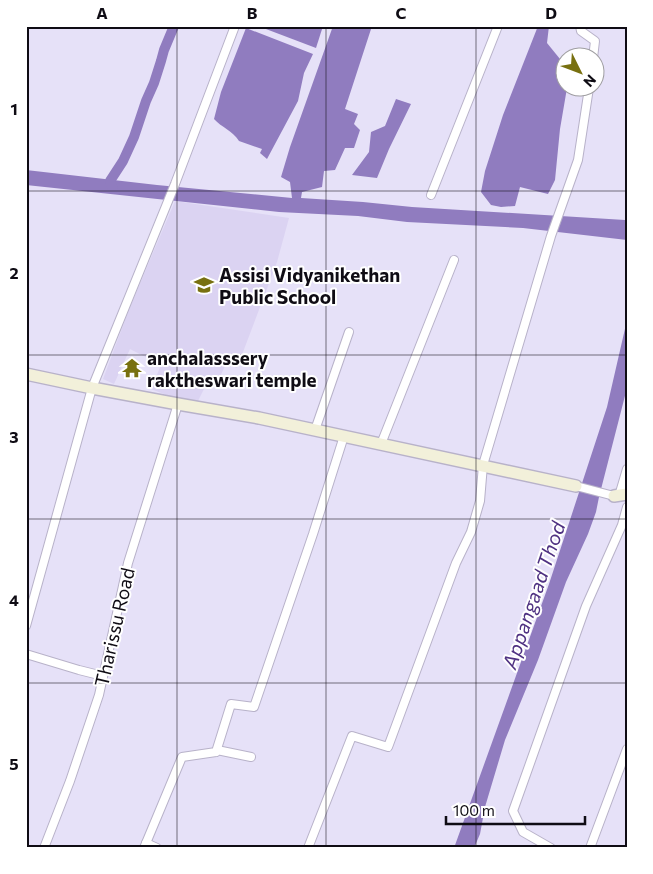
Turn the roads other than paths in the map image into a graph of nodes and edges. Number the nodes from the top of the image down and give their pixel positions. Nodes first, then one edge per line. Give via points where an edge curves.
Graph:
1 (235, 26) edge
2 (498, 26) edge
3 (580, 26) edge
4 (594, 48) edge
5 (587, 98) edge
6 (432, 195) dead end
7 (454, 260) dead end
8 (349, 332) dead end
9 (26, 374) edge
10 (92, 388) junction
11 (178, 404) junction
12 (315, 430) junction
13 (344, 436) junction
14 (381, 444) junction
15 (483, 465) junction
16 (627, 469) edge
17 (576, 486) joint
18 (620, 495) edge
19 (627, 507) edge
20 (26, 626) edge
21 (26, 654) edge
22 (103, 676) junction
23 (627, 749) edge
24 (216, 752) junction
25 (250, 757) dead end
26 (145, 845) edge
27 (44, 848) edge
28 (158, 848) edge
29 (308, 848) edge
30 (552, 848) edge
31 (590, 848) edge

1 - 10 street
2 - 6 street
3 - 4 street via 581,31 595,41
5 - 15 street via 578,160 551,236
7 - 14 street
8 - 12 street
9 - 10 street
10 - 11 street
10 - 20 street
11 - 12 street
11 - 22 street, Tharissu Road via 128,563
12 - 13 street
13 - 14 street
13 - 24 street via 254,707 231,704
14 - 15 street
15 - 17 street
15 - 29 street via 480,501 471,532 456,563 388,747 352,736
16 - 18 street
17 - 18 street
19 - 30 street via 586,606 513,811 524,832
21 - 22 street
22 - 27 street, Tharissu Road via 70,781
23 - 31 street
24 - 25 street
24 - 26 street via 182,757
26 - 28 street

